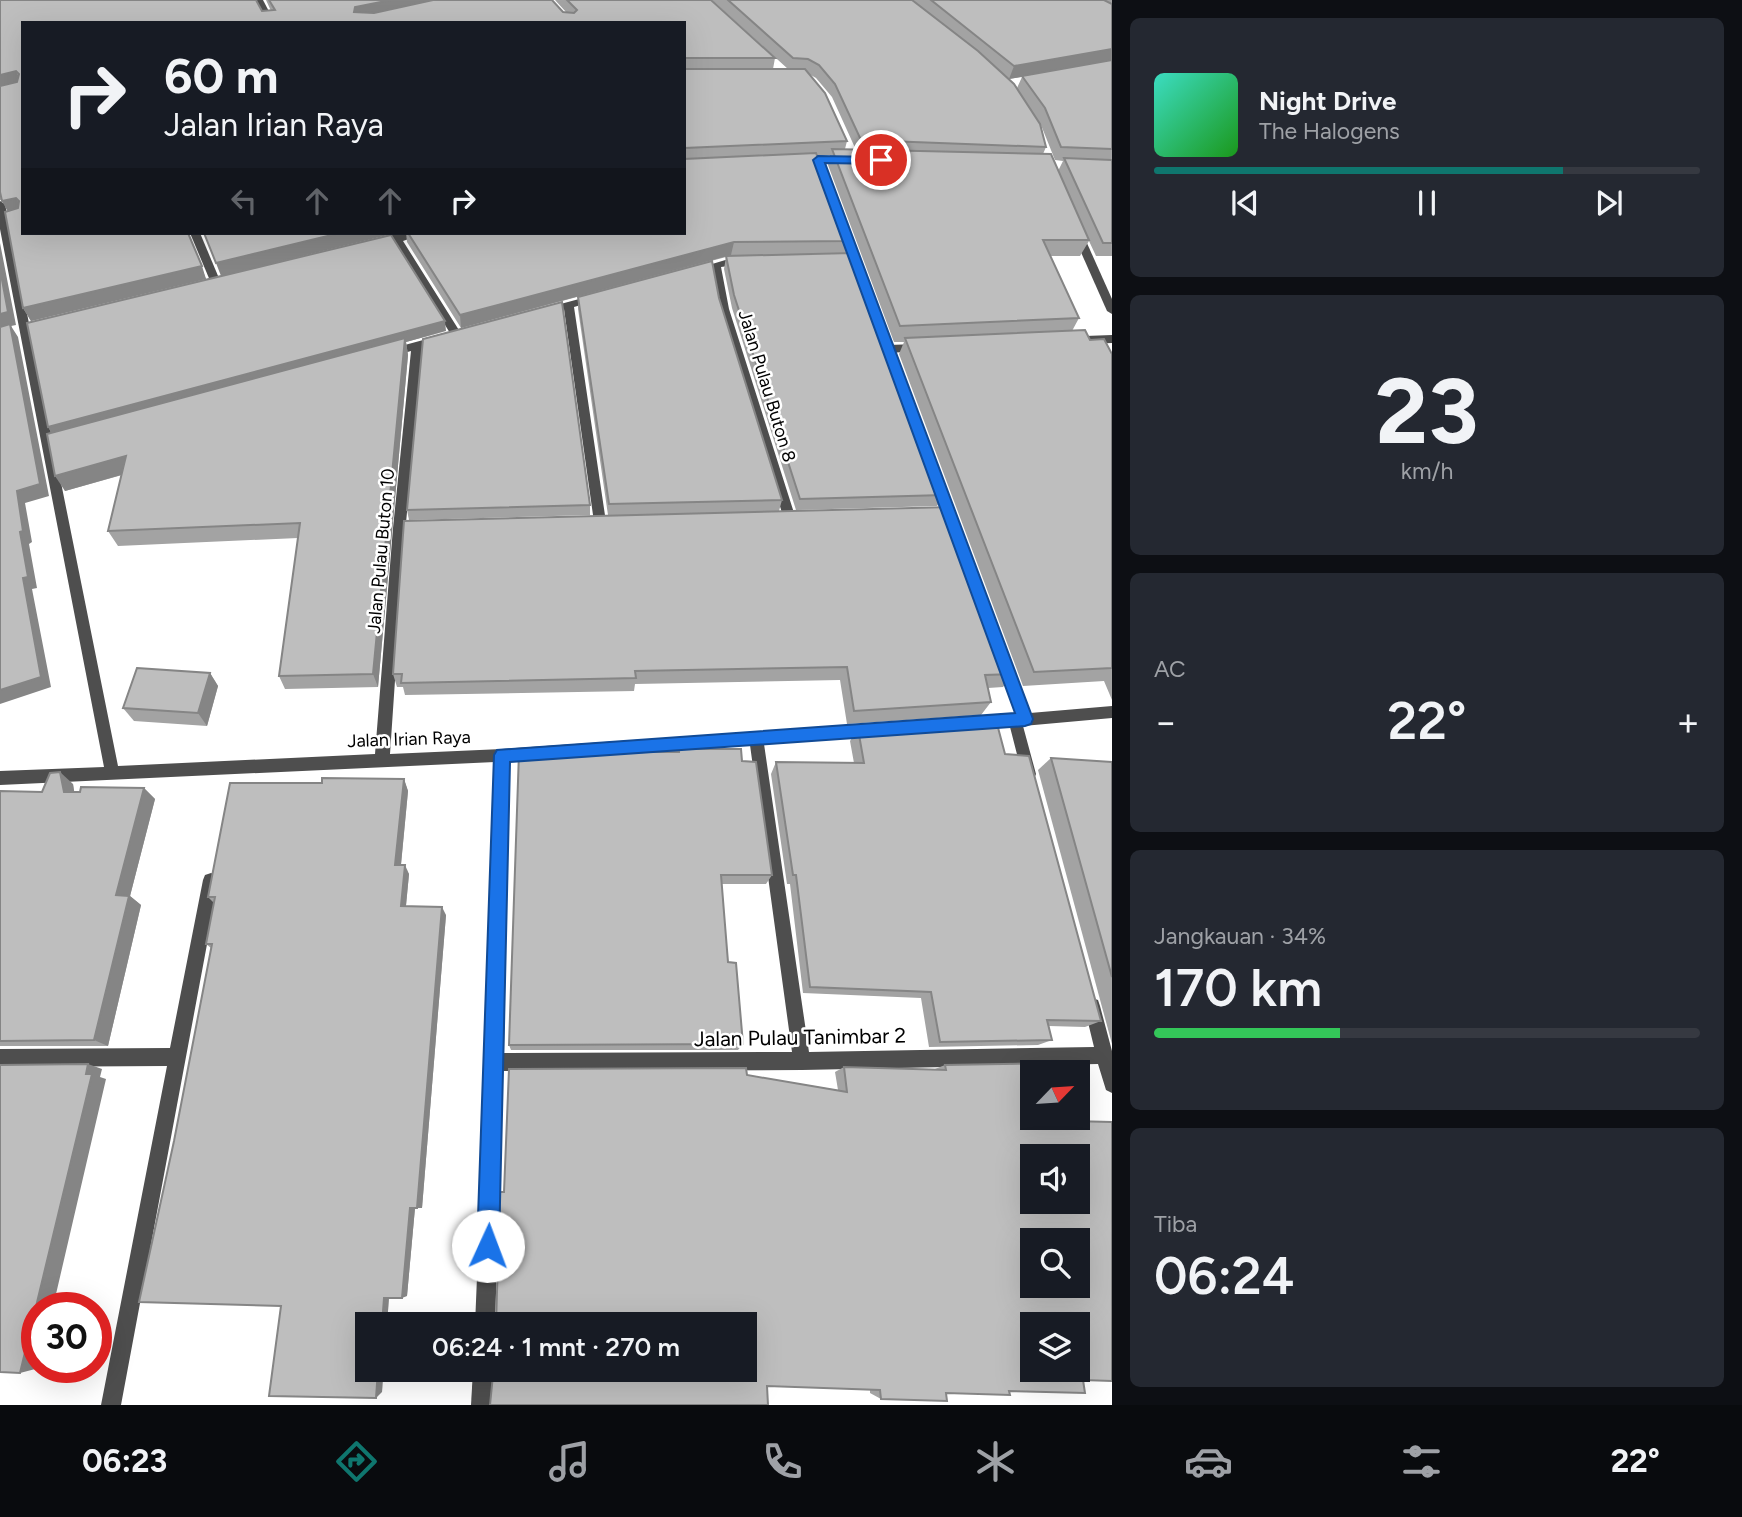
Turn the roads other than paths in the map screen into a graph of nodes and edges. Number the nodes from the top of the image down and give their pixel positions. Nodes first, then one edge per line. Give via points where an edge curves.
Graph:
1 (259, 0) edge
2 (270, 21) edge
3 (848, 149) edge
4 (818, 160) junction
5 (791, 161) edge
6 (823, 172) edge
7 (0, 204) edge
8 (836, 210) edge
9 (1075, 227) edge
10 (196, 235) edge
11 (395, 236) edge
12 (371, 246) edge
13 (841, 260) edge
14 (855, 260) junction
15 (759, 261) edge
16 (716, 265) junction
17 (676, 276) edge
18 (229, 280) edge
19 (216, 283) junction
20 (865, 285) edge
21 (204, 286) edge
22 (609, 294) edge
23 (569, 305) junction
24 (1112, 310) edge
25 (532, 315) edge
26 (470, 331) edge
27 (457, 335) junction
28 (884, 336) edge
29 (1112, 339) edge
30 (1070, 341) edge
31 (417, 346) junction
32 (930, 347) edge
33 (888, 349) junction
34 (378, 356) edge
35 (893, 362) edge
36 (930, 463) edge
37 (789, 516) edge
38 (600, 522) edge
39 (439, 526) edge
40 (399, 528) junction
41 (959, 540) edge
42 (1001, 655) edge
43 (1112, 712) edge
44 (1020, 720) junction
45 (960, 725) edge
46 (892, 729) edge
47 (756, 738) junction
48 (502, 755) junction
49 (382, 759) junction
50 (112, 772) junction
51 (0, 778) edge
52 (1033, 788) edge
53 (215, 858) edge
54 (1087, 988) edge
55 (1104, 1055) junction
56 (177, 1057) junction
57 (0, 1058) edge
58 (802, 1061) junction
59 (495, 1062) junction
60 (1112, 1084) edge
61 (485, 1312) edge
62 (482, 1382) edge
63 (111, 1405) edge
64 (481, 1405) edge

1 - 2 street
3 - 4 street via 853,159
4 - 5 street
4 - 6 street
7 - 50 street via 8,220 25,330 54,444
8 - 14 street
9 - 24 street
10 - 19 street
11 - 12 street
11 - 27 street
13 - 14 street
14 - 20 street
15 - 16 street
16 - 17 street
16 - 37 street, Jalan Pulau Buton 8 via 724,309
18 - 19 street
19 - 21 street
22 - 23 street
23 - 25 street
23 - 38 street
26 - 27 street
27 - 31 street
28 - 33 street
29 - 30 street
31 - 34 street
31 - 40 street, Jalan Pulau Buton 10
32 - 33 street
33 - 35 street
36 - 41 street via 943,514
39 - 40 street
40 - 49 street, Jalan Pulau Buton 10
42 - 44 street
43 - 44 street
44 - 45 street
44 - 52 street
46 - 47 street, Jalan Irian Raya
47 - 48 street, Jalan Irian Raya
47 - 58 street
48 - 49 street, Jalan Irian Raya
48 - 59 street
49 - 50 street, Jalan Irian Raya via 232,772
50 - 51 street, Jalan Irian Raya
53 - 56 street
54 - 55 street
55 - 58 street, Jalan Pulau Tanimbar 2
55 - 60 street
56 - 57 street
56 - 63 street
58 - 59 street, Jalan Pulau Tanimbar 2
59 - 61 street
62 - 64 street

